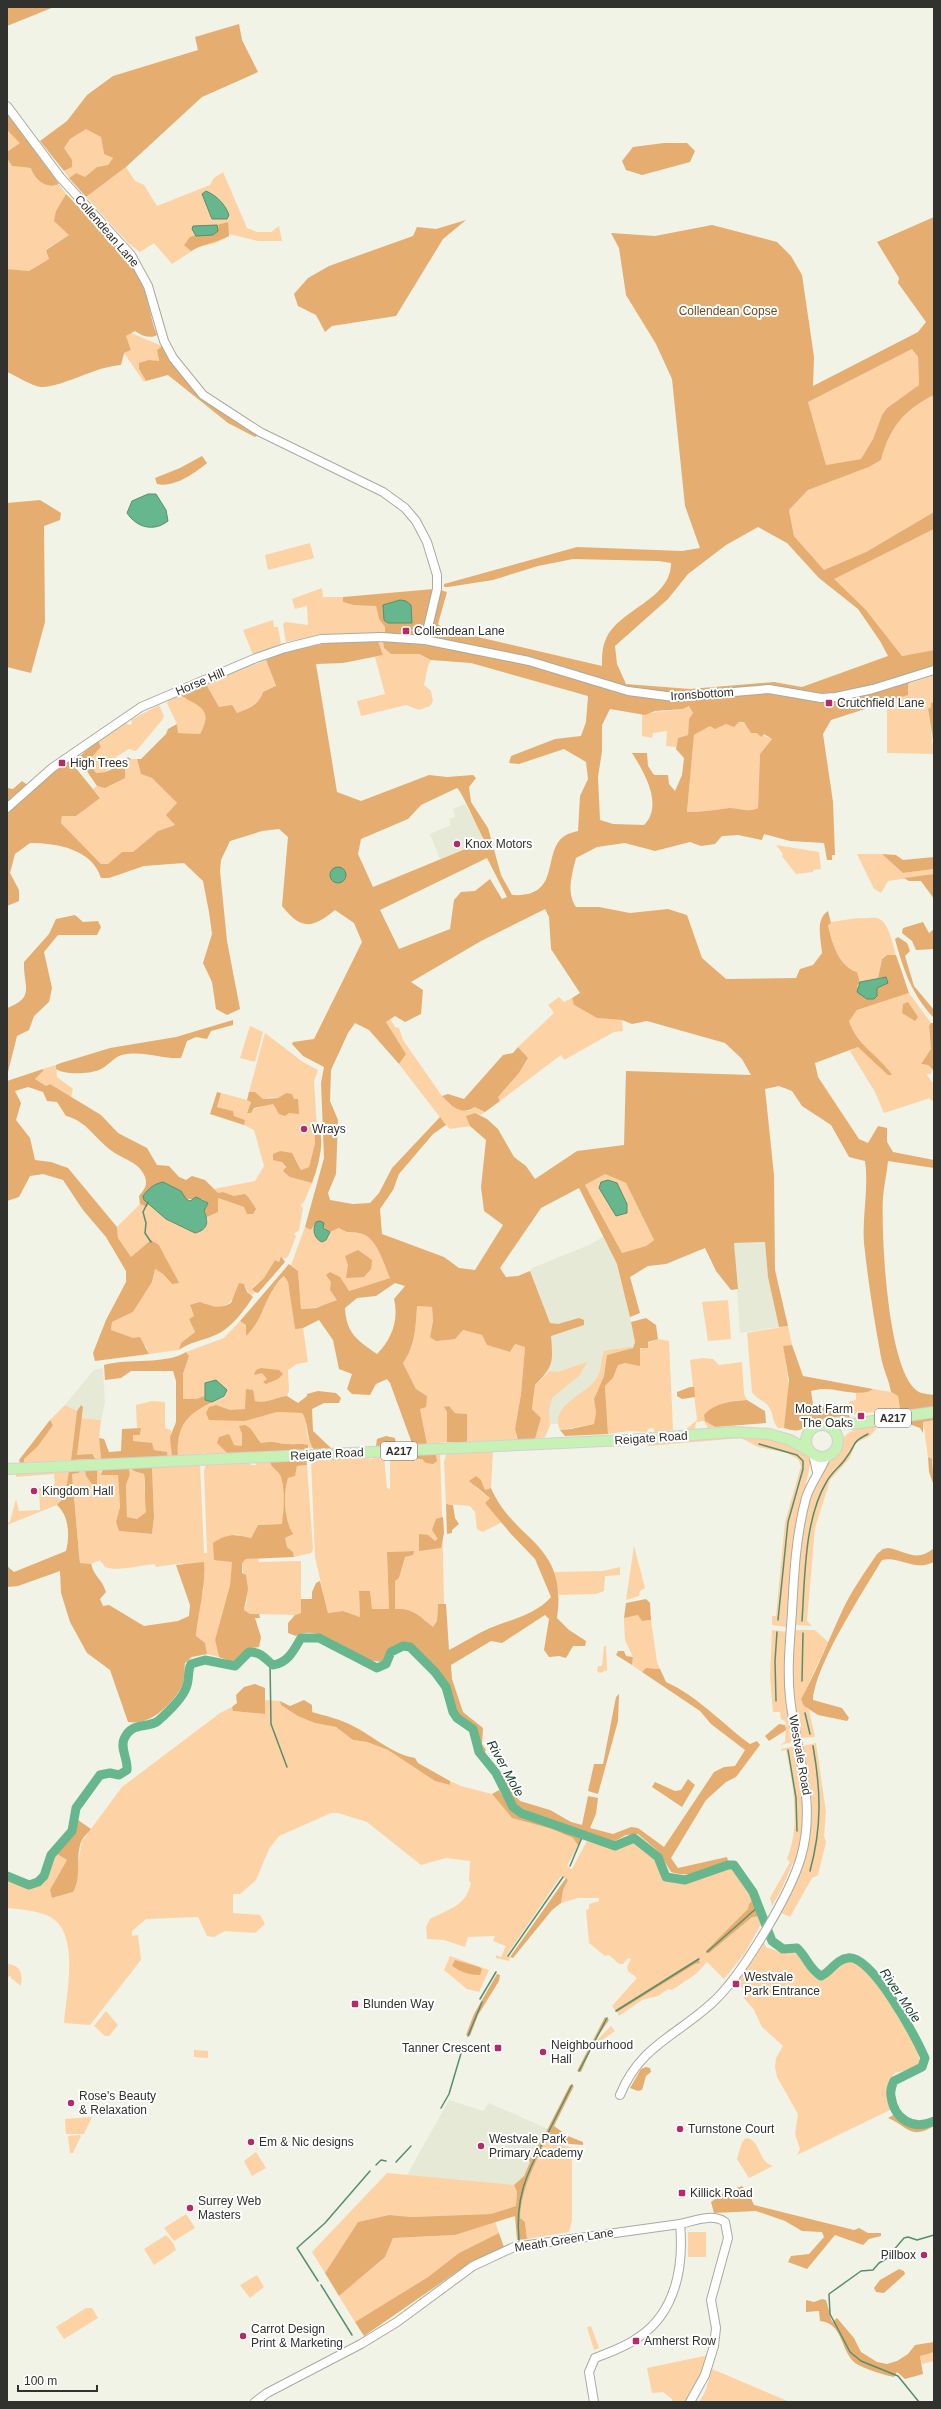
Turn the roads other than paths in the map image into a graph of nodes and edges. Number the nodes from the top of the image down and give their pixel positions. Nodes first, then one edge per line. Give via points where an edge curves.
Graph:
1 (7, 106) edge
2 (425, 640) junction
3 (934, 670) edge
4 (7, 808) edge
5 (934, 1412) edge
6 (825, 1424) junction
7 (853, 1424) junction
8 (807, 1434) junction
9 (790, 1440) junction
10 (839, 1440) junction
11 (811, 1453) junction
12 (826, 1457) junction
13 (7, 1469) edge
14 (817, 1472) junction
15 (620, 2095) dead end
16 (680, 2224) junction
17 (255, 2402) edge
18 (594, 2402) edge
19 (690, 2402) edge

1 - 2 street, Collendean Lane via 60,177 131,255 148,286 164,341 173,358 204,395 260,432 383,492 405,508 416,521 427,542 437,575 437,589
2 - 3 street, Ironsbottom via 529,661 628,691 674,697 769,689 821,698 836,697 873,689
2 - 4 street, Horse Hill via 381,637 321,639 256,658 140,707 52,768
5 - 7 main road, A217
6 - 7 main road, A217
6 - 8 main road via 814,1426
6 - 10 main road via 834,1430
7 - 10 main road
8 - 9 main road
8 - 11 main road via 806,1446
9 - 11 main road, Reigate Road / A217
9 - 13 main road, Reigate Road / A217 via 769,1434 733,1432 626,1440
10 - 12 main road via 836,1450
11 - 12 main road
11 - 14 street
12 - 14 street, Westvale Road
14 - 15 street, Westvale Road via 807,1496 799,1528 788,1656 790,1699 805,1776 808,1819 801,1859 776,1911 741,1969 715,2000 642,2057
16 - 17 street, Meath Green Lane via 514,2247 473,2266 397,2322
16 - 18 street via 680,2264 669,2302 654,2325 639,2338 595,2358 589,2372
16 - 19 street, Meath Green Lane via 716,2218 725,2222 728,2234 711,2300 716,2328 714,2346 705,2375

